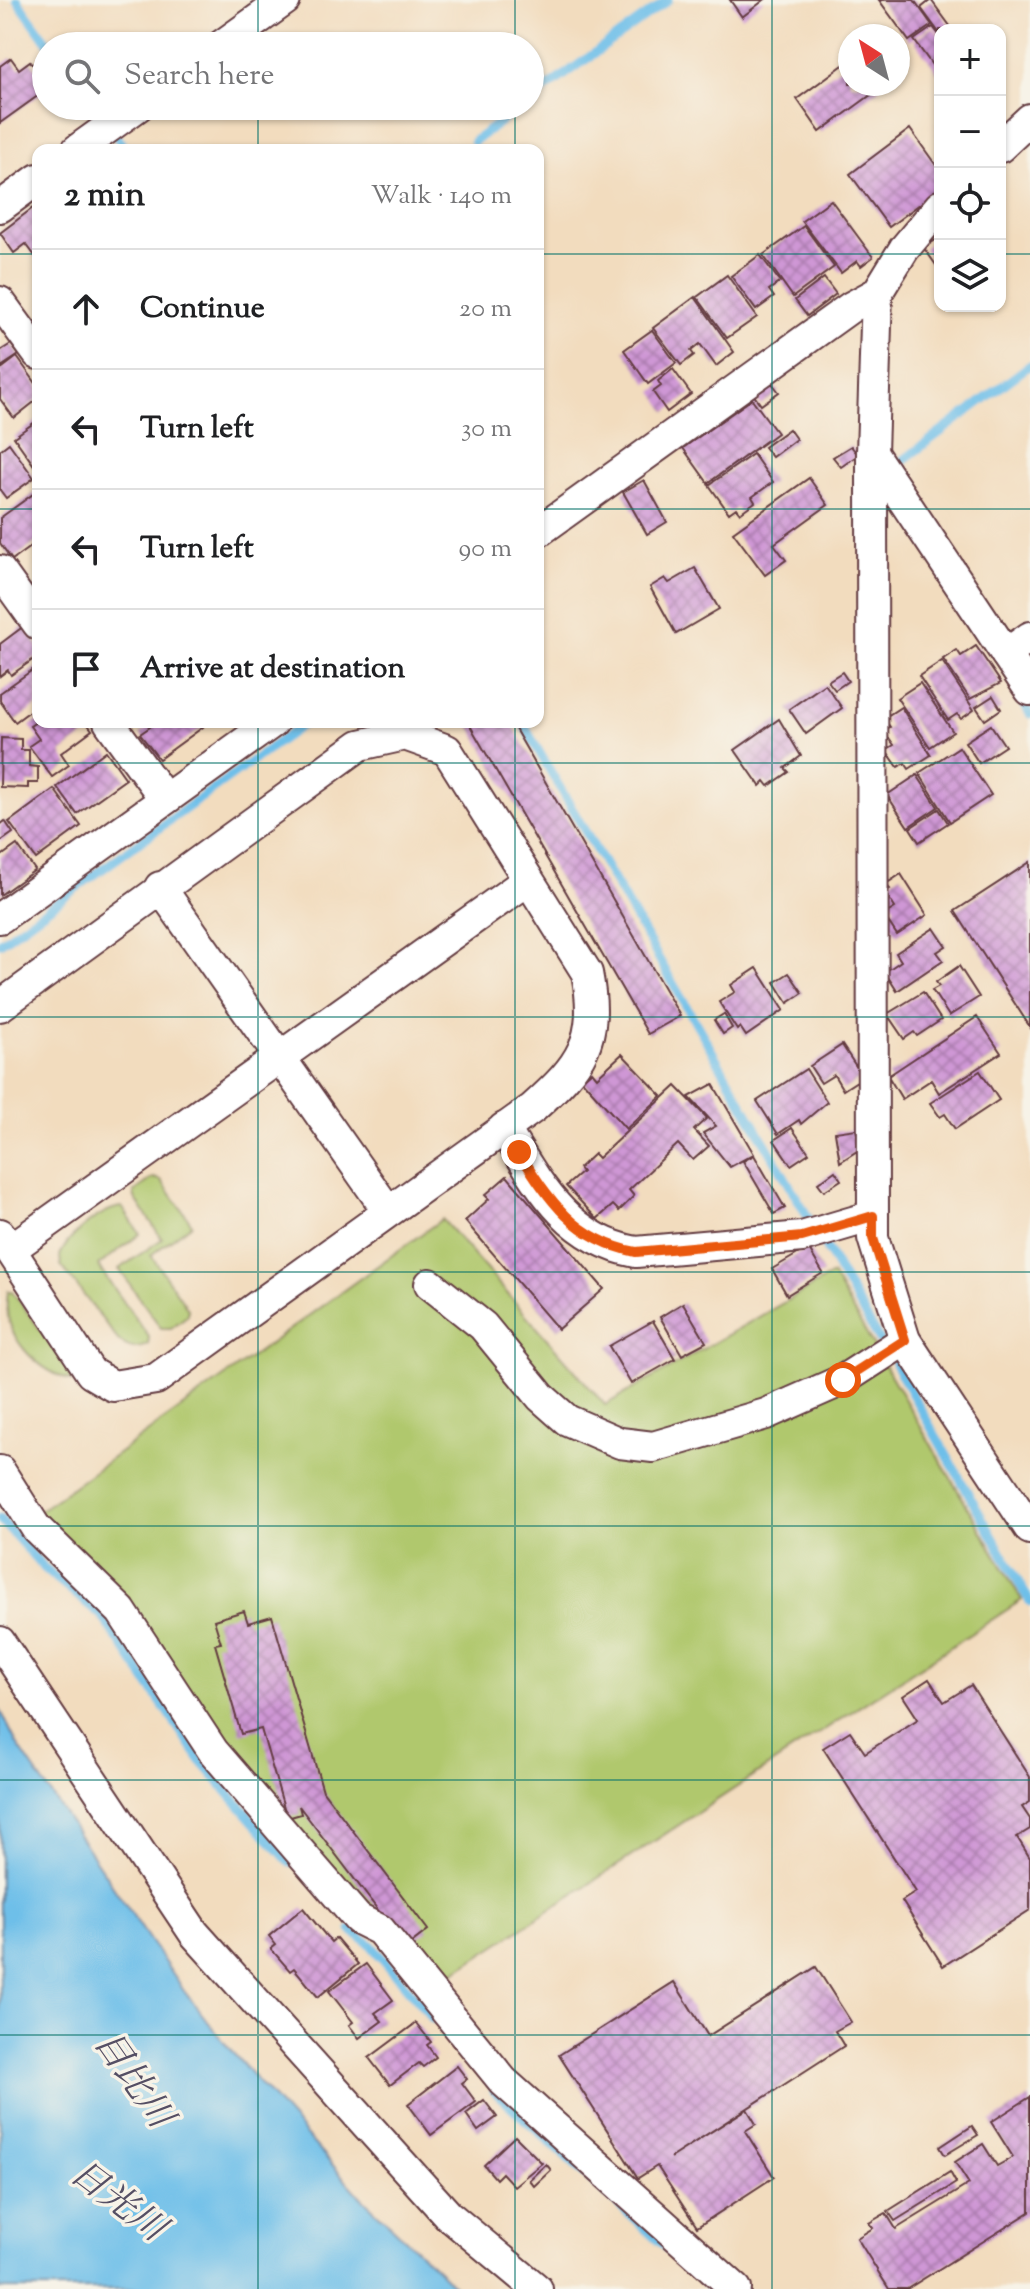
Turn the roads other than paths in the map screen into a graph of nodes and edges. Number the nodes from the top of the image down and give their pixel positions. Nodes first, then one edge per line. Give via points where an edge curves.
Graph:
1 (285, 0) edge
2 (240, 32) edge
3 (1030, 119) edge
4 (119, 120) edge
5 (1006, 141) edge
6 (85, 144) edge
7 (32, 183) edge
8 (0, 207) edge
9 (934, 213) edge
10 (877, 293) junction
11 (0, 302) edge
12 (32, 346) edge
13 (872, 453) junction
14 (544, 528) edge
15 (0, 571) edge
16 (32, 616) edge
17 (1018, 646) edge
18 (1030, 690) edge
19 (113, 728) edge
20 (265, 728) edge
21 (165, 799) junction
22 (528, 880) junction
23 (160, 887) junction
24 (0, 918) edge
25 (0, 1006) edge
26 (279, 1055) junction
27 (504, 1128) junction
28 (388, 1211) junction
29 (873, 1216) junction
30 (6, 1242) edge
31 (430, 1284) dead end
32 (905, 1340) junction
33 (0, 1471) edge
34 (1030, 1529) edge
35 (0, 1642) edge
36 (537, 2289) edge
37 (736, 2289) edge

1 - 2 street
3 - 5 street
4 - 6 street
7 - 8 street
9 - 10 street
10 - 13 street
10 - 14 street
11 - 12 street
13 - 17 street
13 - 29 street
15 - 16 street
17 - 18 street
19 - 21 street
20 - 21 street
21 - 24 street
22 - 23 street via 447,750 405,735 360,745
22 - 26 street
22 - 27 street via 587,973 589,1027 581,1059 559,1085
23 - 25 street
23 - 26 street
26 - 28 street
26 - 30 street
27 - 28 street
27 - 29 street via 568,1222 622,1250 813,1234
28 - 30 street via 156,1379 134,1385 113,1386 91,1373
29 - 32 street via 873,1238
31 - 32 street via 483,1326 541,1397 567,1420 620,1443 642,1446 695,1437 766,1414 843,1380
32 - 34 street
33 - 37 street via 36,1528 121,1611 213,1751 358,1919 380,1930 503,2081
35 - 36 street via 194,1933 448,2215

